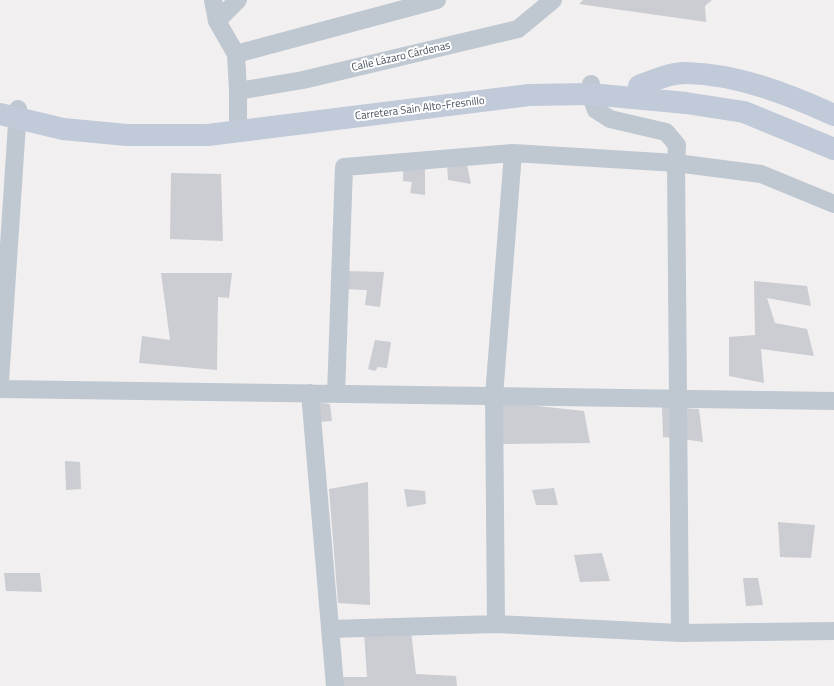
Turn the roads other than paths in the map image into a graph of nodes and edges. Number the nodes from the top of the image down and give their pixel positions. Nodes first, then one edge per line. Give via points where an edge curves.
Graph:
1 (214, 0) edge
2 (238, 0) edge
3 (437, 0) edge
4 (553, 0) edge
5 (217, 21) junction
6 (236, 54) junction
7 (639, 86) junction
8 (591, 89) junction
9 (238, 91) junction
10 (9, 110) edge
11 (834, 115) edge
12 (238, 125) junction
13 (834, 133) edge
14 (834, 149) edge
15 (513, 153) junction
16 (676, 163) junction
17 (834, 204) edge
18 (0, 381) edge
19 (0, 389) edge
20 (310, 393) junction
21 (336, 394) junction
22 (494, 396) junction
23 (677, 398) junction
24 (834, 401) edge
25 (496, 624) junction
26 (330, 629) junction
27 (834, 631) edge
28 (680, 633) junction
29 (335, 686) edge

1 - 5 street
2 - 5 street
3 - 6 street
4 - 9 street, Calle Lázaro Cárdenas via 518,29 303,80
5 - 6 street
6 - 9 street
7 - 8 main road
7 - 11 main road via 666,76 686,73 733,79 796,98
7 - 13 main road via 737,97 812,122
8 - 12 main road via 550,83
8 - 14 main road via 744,112
8 - 16 street via 596,110 610,119 666,132 677,145
9 - 12 street
10 - 12 main road via 37,116 140,125
10 - 18 street
15 - 16 street
15 - 21 street via 344,166
15 - 22 street
16 - 17 street via 762,174
16 - 23 street
19 - 20 street
20 - 21 street
20 - 26 street
21 - 22 street
22 - 23 street
22 - 25 street
23 - 24 street
23 - 28 street
25 - 26 street
25 - 28 street
26 - 29 street
27 - 28 street

